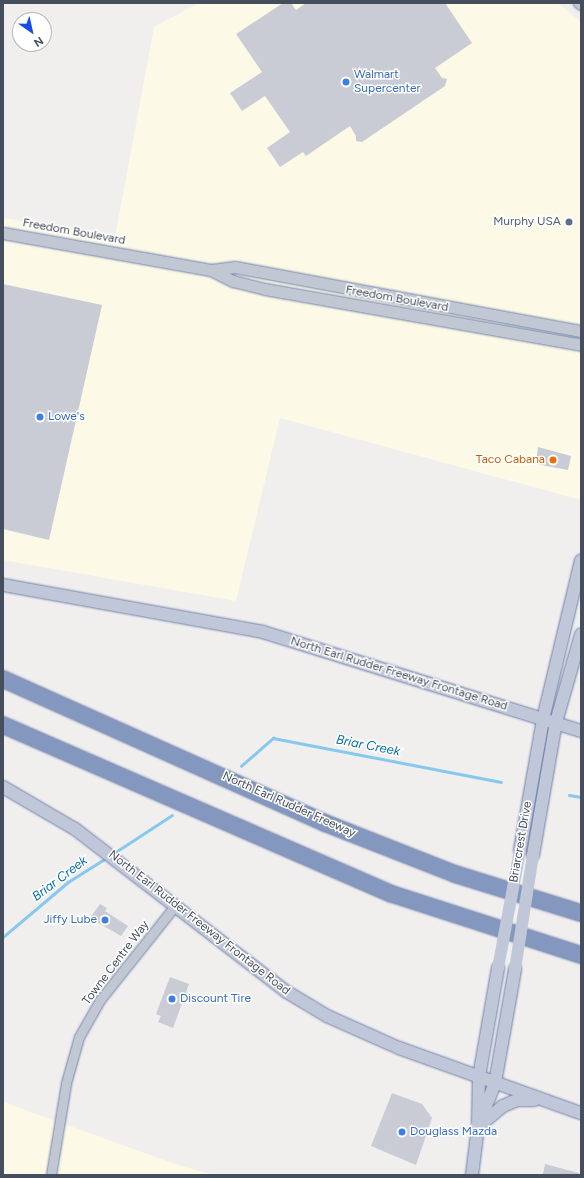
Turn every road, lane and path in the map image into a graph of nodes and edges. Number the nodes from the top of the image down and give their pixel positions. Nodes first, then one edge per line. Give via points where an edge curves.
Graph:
1 (578, 3) edge
2 (581, 6) edge
3 (3, 232) edge
4 (211, 270) junction
5 (326, 284) junction
6 (323, 299) junction
7 (409, 299) junction
8 (480, 312) junction
9 (406, 314) junction
10 (477, 327) junction
11 (581, 331) edge
12 (581, 345) edge
13 (581, 561) edge
14 (3, 585) edge
15 (581, 635) edge
16 (3, 679) edge
17 (543, 719) junction
18 (556, 722) junction
19 (3, 725) edge
20 (581, 731) edge
21 (3, 787) edge
22 (174, 907) junction
23 (581, 913) edge
24 (535, 942) junction
25 (581, 955) edge
26 (581, 966) edge
27 (479, 1077) junction
28 (495, 1083) junction
29 (545, 1100) junction
30 (581, 1112) edge
31 (478, 1127) junction
32 (51, 1175) edge
33 (472, 1175) edge

1 - 2 street
3 - 4 street, Freedom Boulevard
4 - 5 street, Freedom Boulevard via 236,267
4 - 6 street, Freedom Boulevard via 233,281
5 - 6 street
5 - 7 street, Freedom Boulevard
6 - 9 street, Freedom Boulevard
7 - 8 street, Freedom Boulevard
7 - 9 street
8 - 10 street
8 - 11 street, Freedom Boulevard
9 - 10 street, Freedom Boulevard
10 - 12 street, Freedom Boulevard
13 - 17 main road, Briarcrest Drive
14 - 17 main road, North Earl Rudder Freeway Frontage Road via 263,632
15 - 18 main road, Briarcrest Drive
16 - 23 highway, North Earl Rudder Freeway via 326,823 455,874
17 - 18 main road, North Earl Rudder Freeway Frontage Road
17 - 27 main road, Briarcrest Drive, bridge
18 - 20 main road, North Earl Rudder Freeway Frontage Road
18 - 28 main road, Briarcrest Drive, bridge
19 - 24 highway via 392,894
21 - 22 main road, North Earl Rudder Freeway Frontage Road via 75,829
22 - 27 main road, North Earl Rudder Freeway Frontage Road via 288,992 327,1016 399,1048
22 - 32 street, Towne Centre Way via 100,1000 79,1037 66,1083
24 - 25 highway
24 - 26 highway
27 - 28 main road, North Earl Rudder Freeway Frontage Road
27 - 31 main road, Briarcrest Drive
28 - 29 main road, North Earl Rudder Freeway Frontage Road
28 - 31 main road, Briarcrest Drive
29 - 30 main road, North Earl Rudder Freeway Frontage Road
29 - 31 main road via 518,1100 503,1106
31 - 33 main road, Briarcrest Drive

